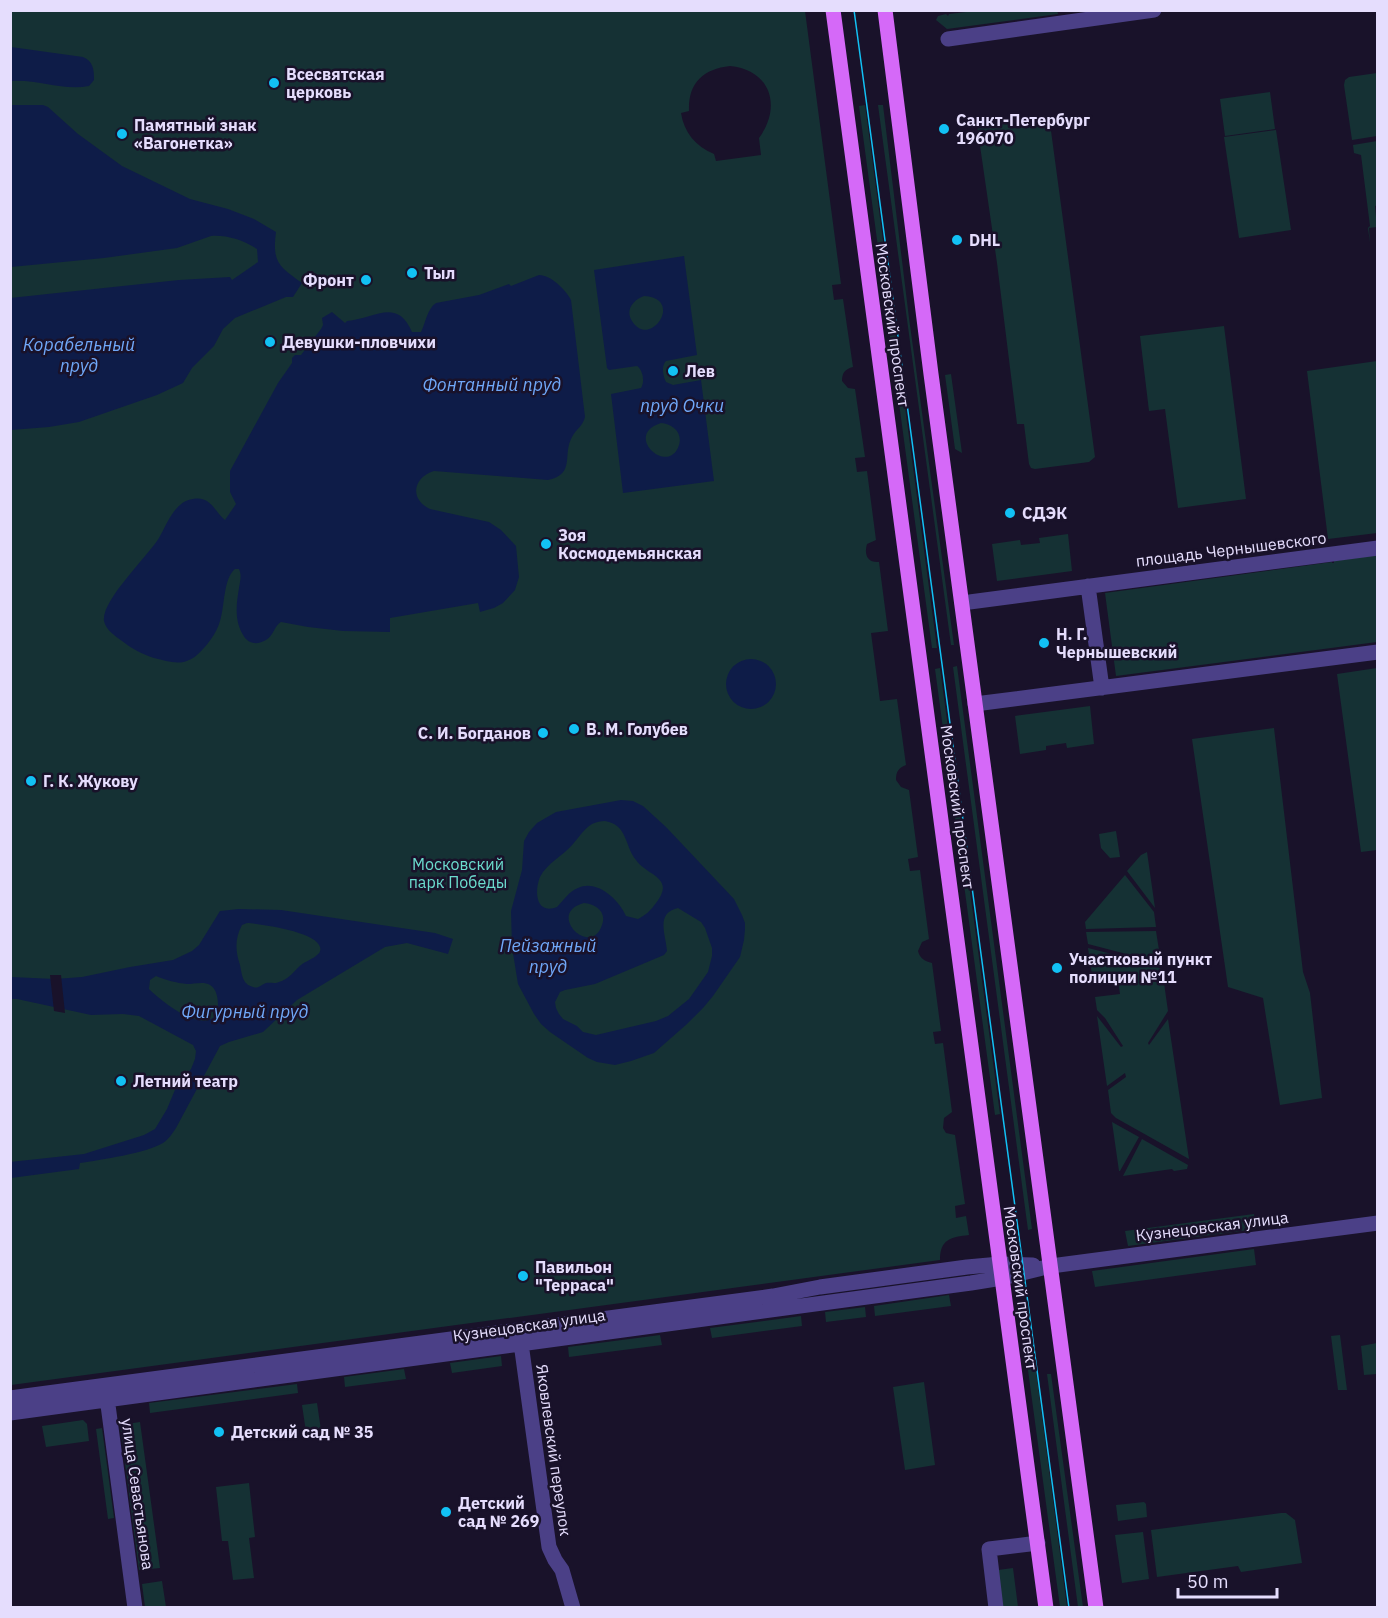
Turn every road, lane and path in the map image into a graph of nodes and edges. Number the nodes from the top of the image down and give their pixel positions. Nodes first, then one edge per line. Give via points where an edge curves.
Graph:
1 (832, 10) edge
2 (885, 10) edge
3 (1154, 10) edge
4 (948, 39) dead end
5 (1377, 548) edge
6 (1088, 586) junction
7 (962, 603) junction
8 (1377, 652) edge
9 (1102, 688) junction
10 (975, 704) junction
11 (1377, 1223) edge
12 (1051, 1266) junction
13 (1001, 1271) junction
14 (520, 1337) junction
15 (106, 1393) junction
16 (10, 1398) edge
17 (10, 1413) edge
18 (1038, 1543) junction
19 (135, 1608) edge
20 (573, 1608) edge
21 (996, 1608) edge
22 (1046, 1608) edge
23 (1096, 1608) edge

1 - 13 main road, Московский проспект
2 - 7 main road, Московский проспект
3 - 4 street
5 - 6 street, площадь Чернышевского
6 - 7 street, площадь Чернышевского
6 - 9 street
7 - 10 main road, Московский проспект
8 - 9 street
9 - 10 street
10 - 12 main road, Московский проспект
11 - 12 street, Кузнецовская улица
12 - 13 street, Кузнецовская улица
12 - 23 main road, Московский проспект
13 - 14 street, Кузнецовская улица
13 - 18 main road, Московский проспект
14 - 15 street, Кузнецовская улица
14 - 20 street, Яковлевский переулок via 549,1546 562,1569
15 - 16 street, Кузнецовская улица
15 - 17 street, Кузнецовская улица
15 - 19 street, улица Севастьянова
18 - 21 street via 989,1549
18 - 22 main road, Московский проспект

